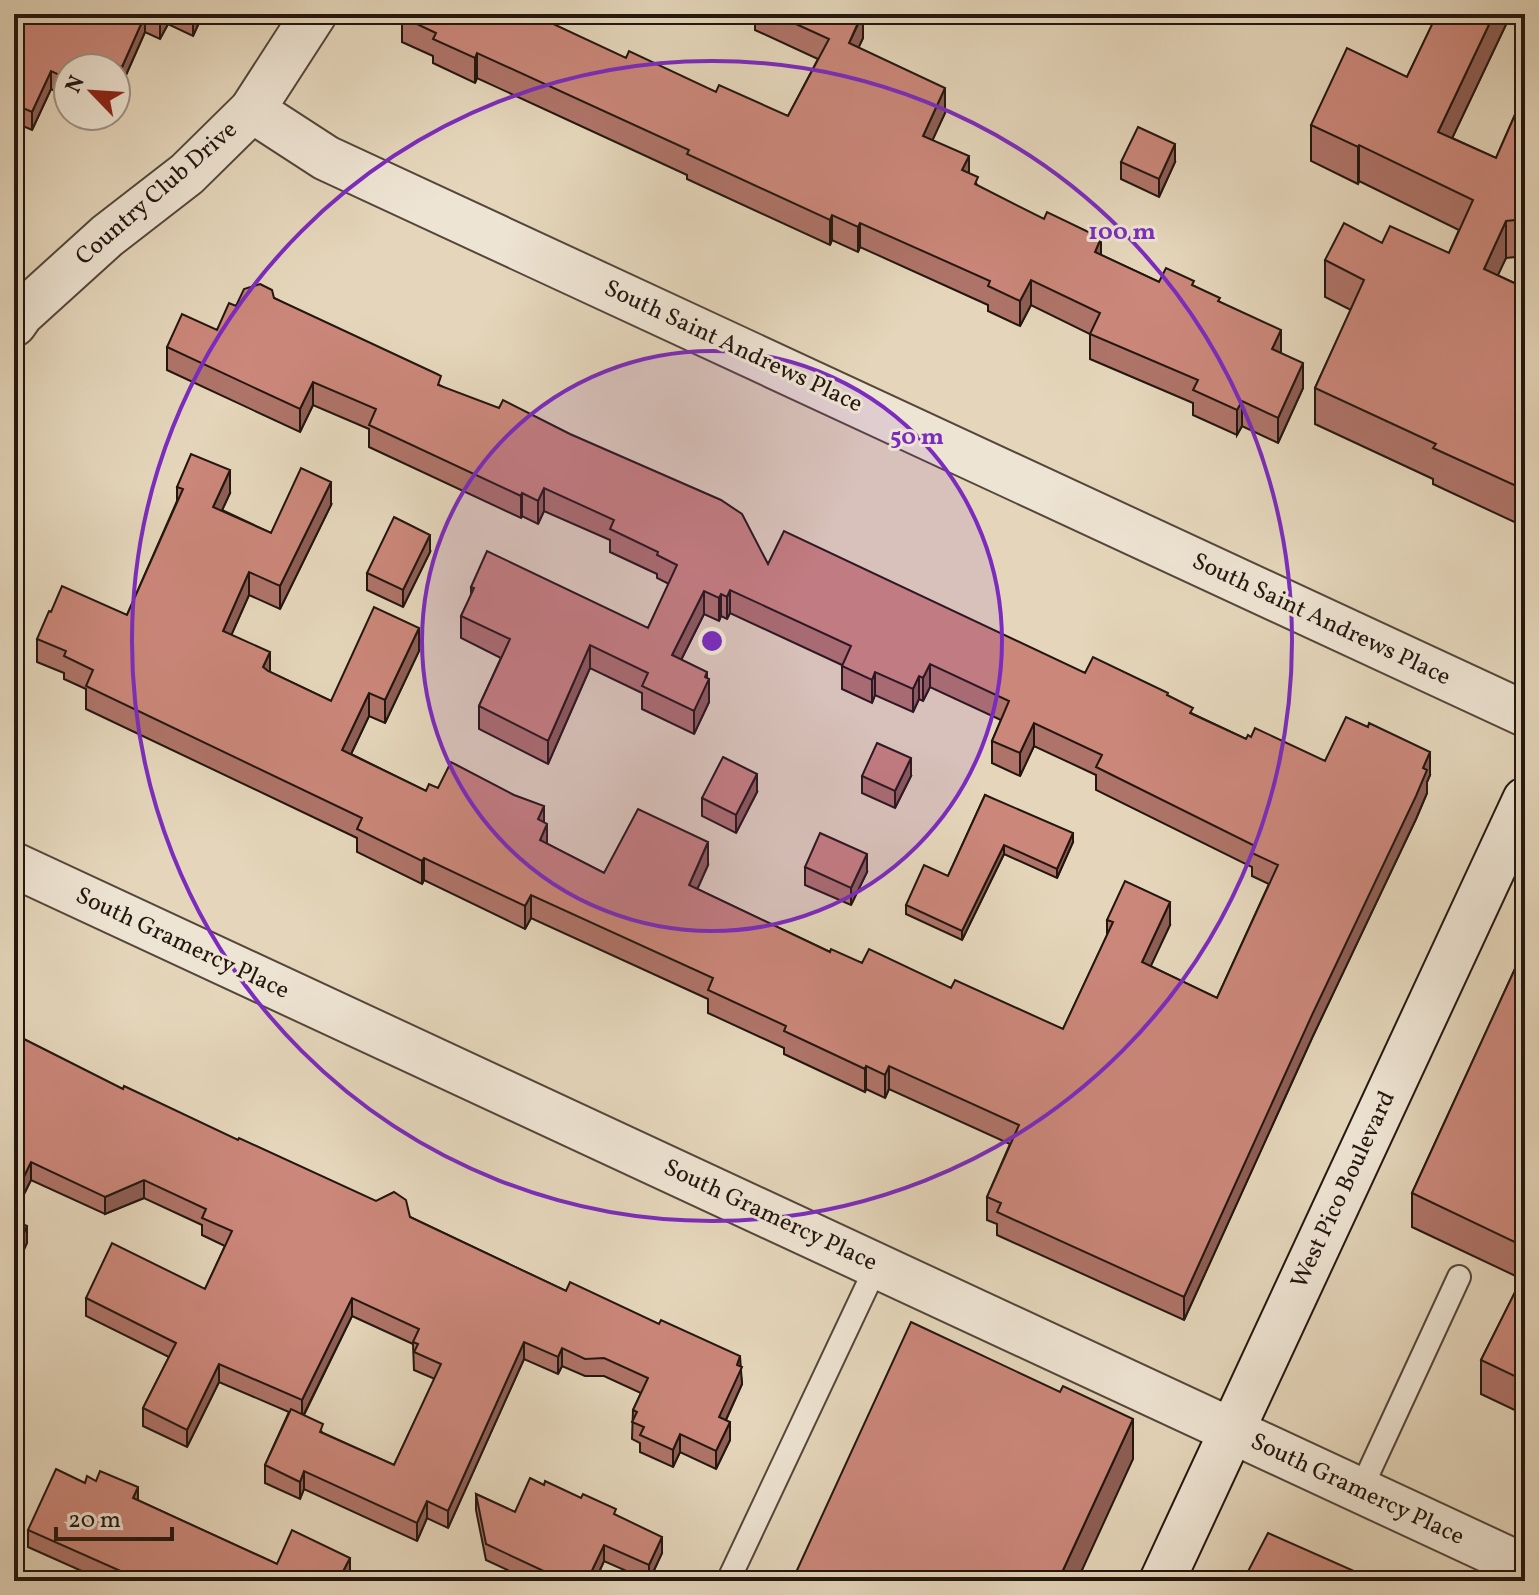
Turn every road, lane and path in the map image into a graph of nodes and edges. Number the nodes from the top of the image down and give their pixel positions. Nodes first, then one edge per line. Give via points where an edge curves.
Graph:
1 (314, 14) edge
2 (252, 110) junction
3 (14, 324) edge
4 (1525, 714) edge
5 (1525, 800) edge
6 (14, 865) edge
7 (877, 1265) junction
8 (1459, 1277) dead end
9 (1230, 1431) junction
10 (1360, 1491) junction
11 (1525, 1567) edge
12 (728, 1581) edge
13 (1162, 1581) edge

1 - 2 street, Country Club Drive
2 - 3 street, Country Club Drive via 187,174 107,236
2 - 4 street, South Saint Andrews Place via 326,158
5 - 9 street, West Pico Boulevard
6 - 7 street, South Gramercy Place
7 - 9 street, South Gramercy Place
7 - 12 lane
8 - 10 lane
9 - 10 street, South Gramercy Place
9 - 13 street, West Pico Boulevard
10 - 11 street, South Gramercy Place

